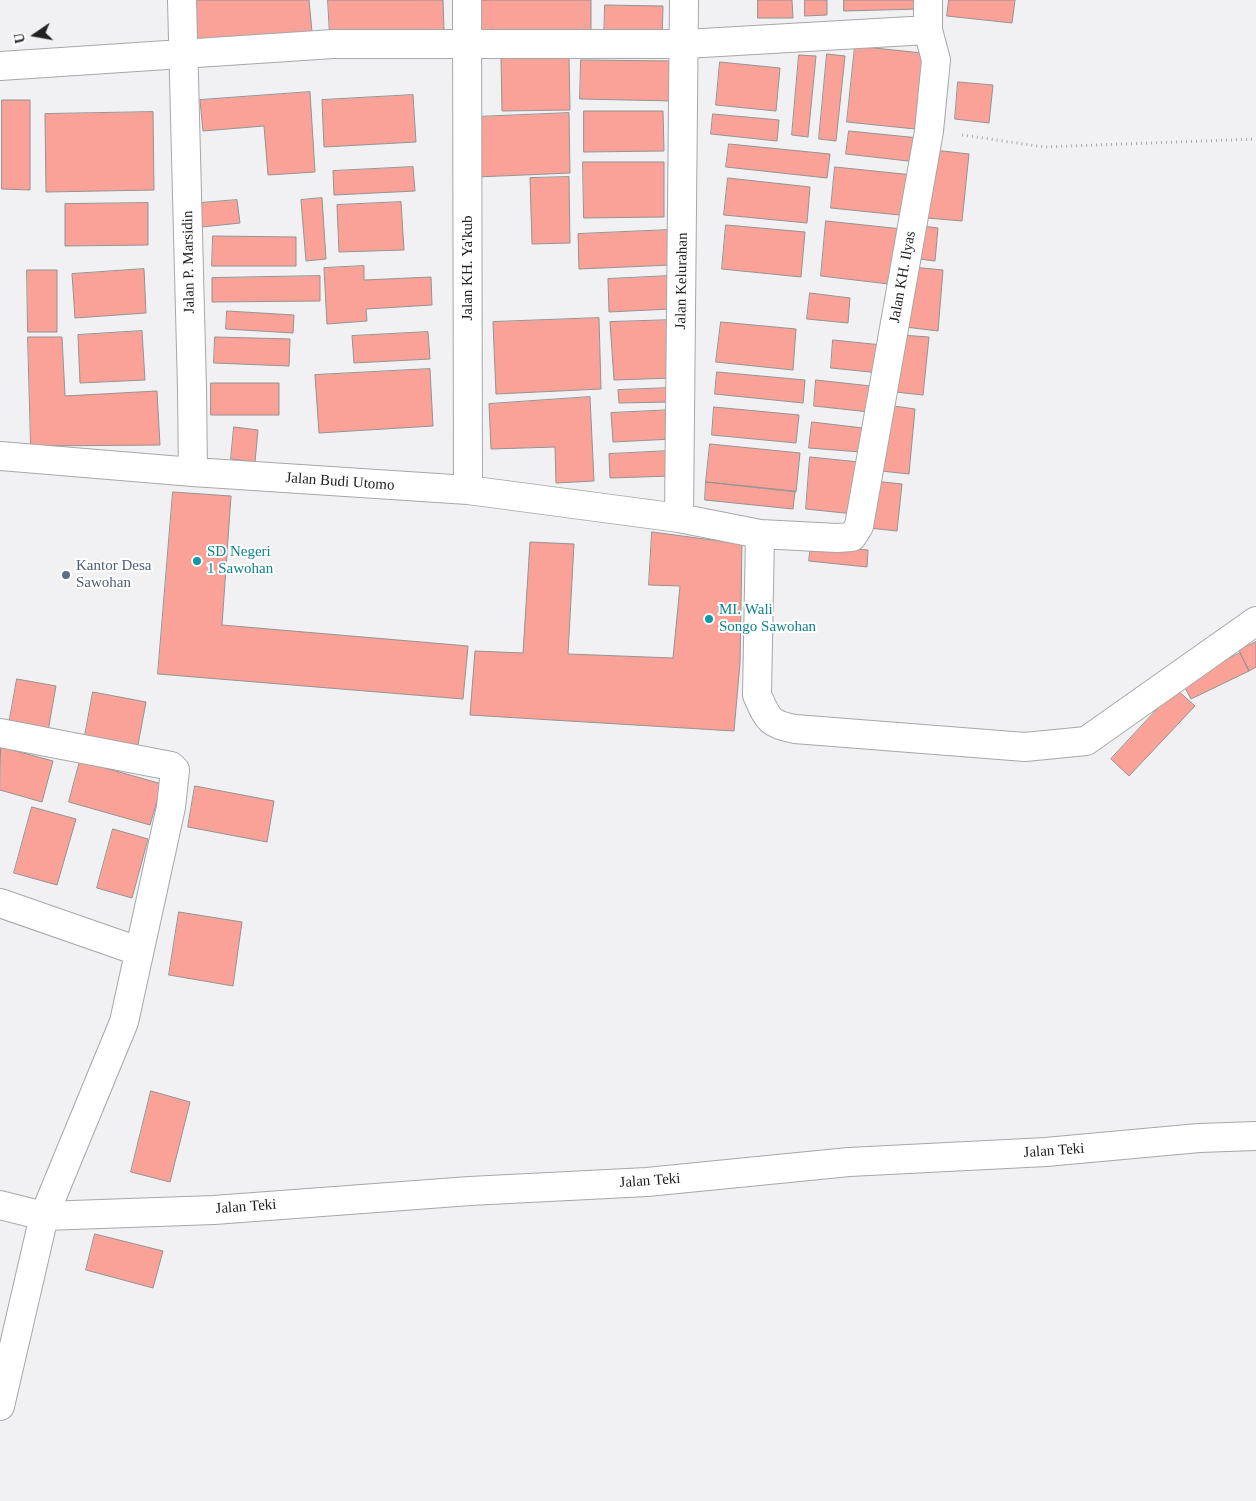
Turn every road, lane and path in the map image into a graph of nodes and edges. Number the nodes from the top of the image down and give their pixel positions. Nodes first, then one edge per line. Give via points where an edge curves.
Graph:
1 (182, 0) edge
2 (467, 0) edge
3 (684, 0) edge
4 (928, 0) edge
5 (928, 30) junction
6 (685, 44) junction
7 (468, 45) junction
8 (184, 53) junction
9 (0, 66) edge
10 (929, 130) junction
11 (1256, 139) edge
12 (0, 456) edge
13 (193, 472) junction
14 (468, 490) junction
15 (680, 518) junction
16 (760, 534) junction
17 (837, 538) joint
18 (1256, 622) edge
19 (0, 733) edge
20 (0, 903) edge
21 (138, 951) junction
22 (1256, 1136) edge
23 (0, 1205) edge
24 (44, 1216) junction
25 (0, 1406) edge

1 - 8 street, Jalan P. Marsidin
2 - 7 street, Jalan KH. Ya'kub
3 - 6 street, Jalan Kelurahan
4 - 5 street, Jalan KH. Ilyas
5 - 6 street
5 - 10 street, Jalan KH. Ilyas via 936,60
6 - 7 street
6 - 15 street, Jalan Kelurahan
7 - 8 street via 333,44
7 - 14 street, Jalan KH. Ya'kub
8 - 9 street
8 - 13 street, Jalan P. Marsidin
10 - 11 path via 1044,148
10 - 17 street, Jalan KH. Ilyas via 859,526 852,536
12 - 13 street, Jalan Budi Utomo
13 - 14 street, Jalan Budi Utomo
14 - 15 street, Jalan Budi Utomo
15 - 16 street, Jalan Budi Utomo
16 - 17 street, Jalan Budi Utomo
16 - 18 street via 757,695 767,718 779,726 795,729 1025,747 1086,741
19 - 21 street via 170,766 175,770 171,807
20 - 21 street
21 - 24 street via 124,1022
22 - 24 street, Jalan Teki via 1046,1152 849,1162 648,1182 214,1210
23 - 24 street, Jalan Teki
24 - 25 street

